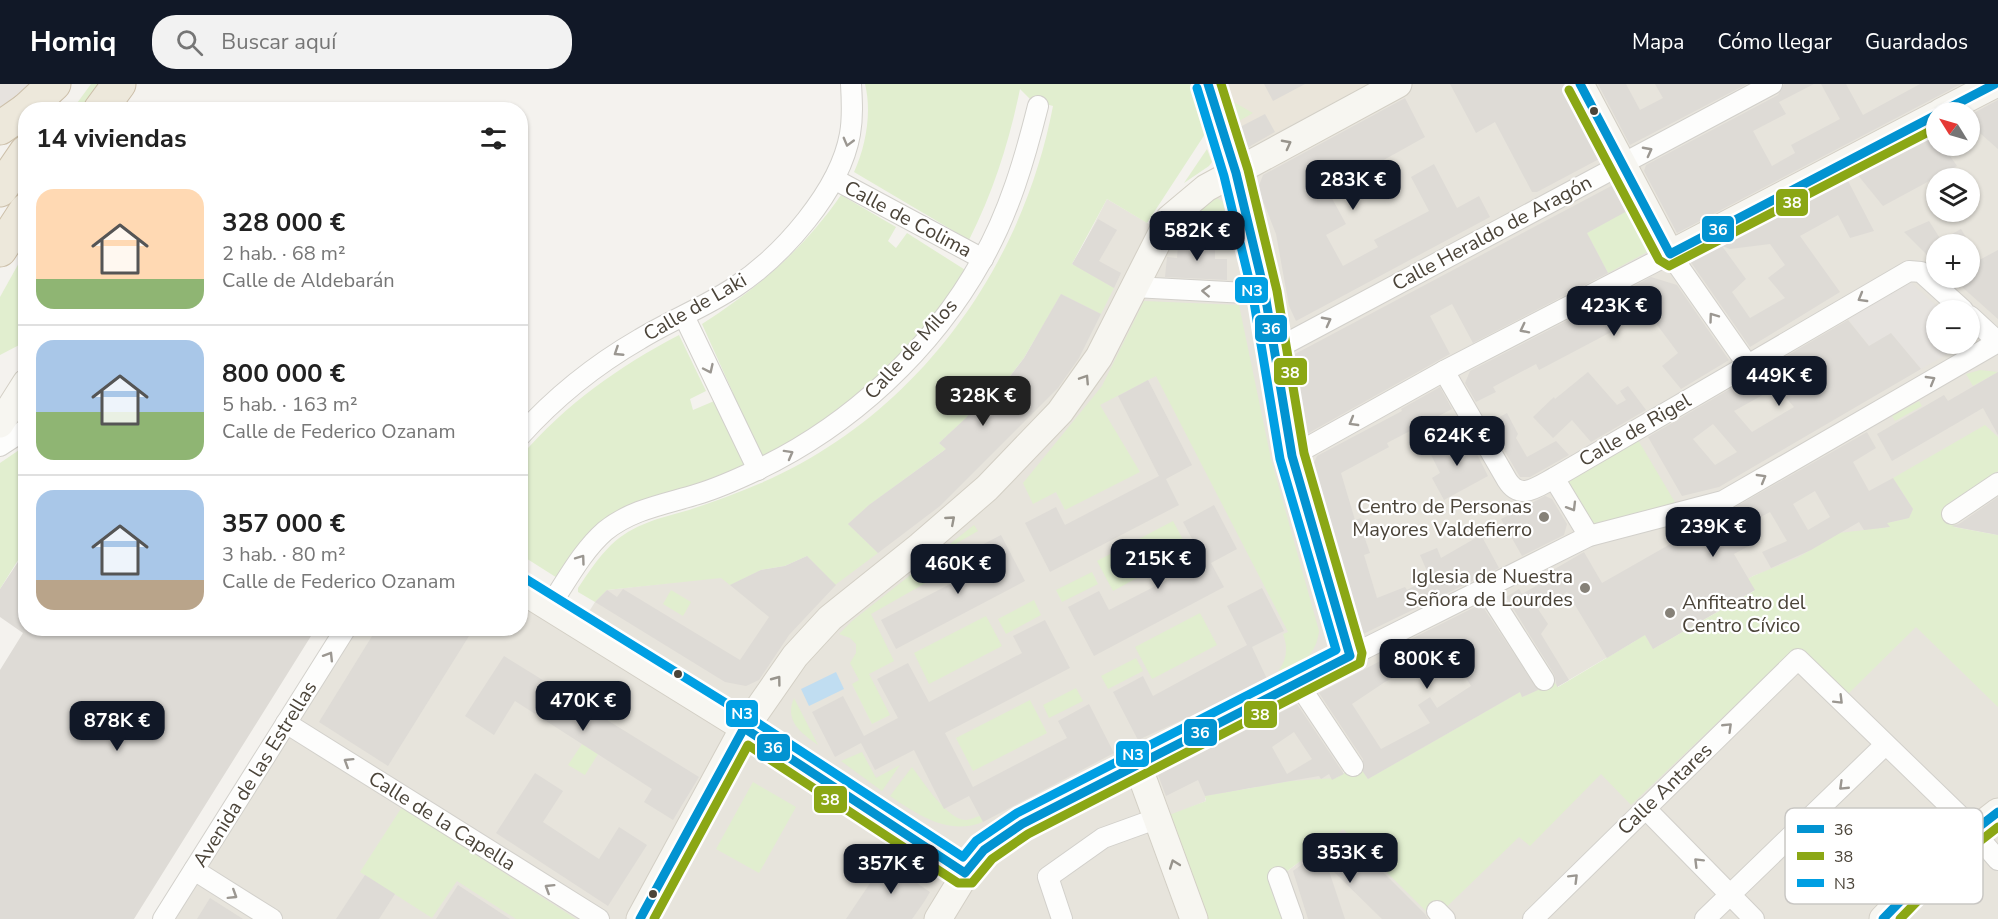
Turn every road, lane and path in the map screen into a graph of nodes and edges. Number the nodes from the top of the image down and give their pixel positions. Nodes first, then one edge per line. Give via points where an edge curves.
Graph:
1 (54, 84) edge
2 (77, 84) edge
3 (119, 84) edge
4 (135, 84) edge
5 (851, 84) edge
6 (1208, 84) edge
7 (1398, 84) edge
8 (1580, 84) edge
9 (1772, 84) edge
10 (1995, 84) edge
11 (35, 102) edge
12 (64, 102) edge
13 (106, 102) edge
14 (125, 102) edge
15 (1960, 102) edge
16 (1038, 106) dead end
17 (18, 116) edge
18 (1926, 120) edge
19 (0, 128) edge
20 (17, 160) edge
21 (1622, 165) junction
22 (1236, 173) junction
23 (834, 179) junction
24 (0, 190) edge
25 (18, 222) edge
26 (0, 250) edge
27 (1670, 254) junction
28 (983, 259) junction
29 (1134, 287) junction
30 (1265, 294) junction
31 (1952, 300) edge
32 (684, 316) junction
33 (1980, 325) edge
34 (1998, 342) edge
35 (1276, 349) junction
36 (1747, 364) junction
37 (1444, 370) junction
38 (18, 378) edge
39 (0, 385) edge
40 (18, 396) edge
41 (0, 424) edge
42 (528, 427) edge
43 (18, 434) edge
44 (0, 446) edge
45 (1292, 456) junction
46 (758, 470) junction
47 (1554, 478) junction
48 (1998, 483) edge
49 (1952, 514) dead end
50 (1589, 536) junction
51 (1486, 589) junction
52 (528, 594) edge
53 (549, 608) junction
54 (341, 636) edge
55 (1350, 656) junction
56 (1544, 680) dead end
57 (1298, 682) junction
58 (286, 723) junction
59 (744, 728) junction
60 (1885, 745) junction
61 (1135, 766) junction
62 (1353, 766) dead end
63 (1645, 808) junction
64 (1820, 808) edge
65 (1952, 808) edge
66 (1998, 812) edge
67 (1150, 821) dead end
68 (1983, 824) edge
69 (1785, 842) edge
70 (1983, 843) edge
71 (1998, 860) edge
72 (194, 870) junction
73 (965, 873) junction
74 (1278, 877) dead end
75 (1730, 895) junction
76 (1898, 904) edge
77 (163, 919) edge
78 (272, 919) edge
79 (599, 919) edge
80 (639, 919) edge
81 (938, 919) edge
82 (1062, 919) edge
83 (1194, 919) edge
84 (1293, 919) edge
85 (1533, 919) edge
86 (1705, 919) edge
87 (1754, 919) edge
88 (1883, 919) edge

1 - 11 highway
2 - 12 highway
3 - 13 highway
4 - 14 highway
5 -> 23 street, Calle de Laki via 850,135
6 - 22 street
22 -> 7 street
8 - 21 street
21 -> 9 street, Calle Heraldo de Aragón
10 - 15 street
16 - 28 street, Calle de Milos via 1016,180
17 - 19 highway
18 - 27 street
20 - 24 highway
21 - 27 street
35 -> 21 street, Calle Heraldo de Aragón
22 - 29 street via 1195,195 1169,219
22 - 30 street
23 - 28 street, Calle de Colima
23 - 32 street, Calle de Laki via 775,256 736,287
25 - 26 highway
36 -> 27 street
27 -> 37 street
46 -> 28 street, Calle de Milos via 821,435 897,371 955,304
30 -> 29 street
59 -> 29 street via 795,656 830,618 960,512 1060,412 1099,357
30 - 35 street
31 -> 36 street, Calle de Rigel via 1913,269
32 -> 42 street, Calle de Laki via 594,369
32 -> 46 street
33 - 34 street
50 -> 34 street via 1723,501
35 - 45 street
36 - 47 street, Calle de Rigel
37 -> 45 street
37 - 47 street, Calle de Rigel via 1511,487 1528,491
38 - 39 street
40 - 41 street
43 - 44 street
45 - 55 street
53 -> 46 street, Calle de Milos via 591,546 620,520
47 -> 50 street
48 - 49 street
50 - 51 street
51 - 55 street
51 - 56 street
52 - 53 street
53 - 59 street
58 -> 54 street, Avenida de las Estrellas
55 - 57 street
57 - 61 street
57 - 62 street
58 - 72 street, Avenida de las Estrellas
79 -> 58 street, Calle de la Capella
59 - 73 street
59 - 80 street
63 -> 60 street, Calle Antares via 1798,659
60 -> 64 street
60 - 65 street
61 - 73 street via 1008,833 984,850
83 -> 61 street
75 -> 63 street
85 -> 63 street, Calle Antares
66 - 68 street
67 - 82 street via 1103,837 1048,877
69 -> 75 street
70 - 71 street
72 - 77 street, Avenida de las Estrellas
72 -> 78 street
73 - 81 street
74 - 84 street
75 - 86 street
75 - 87 street
76 - 88 street

